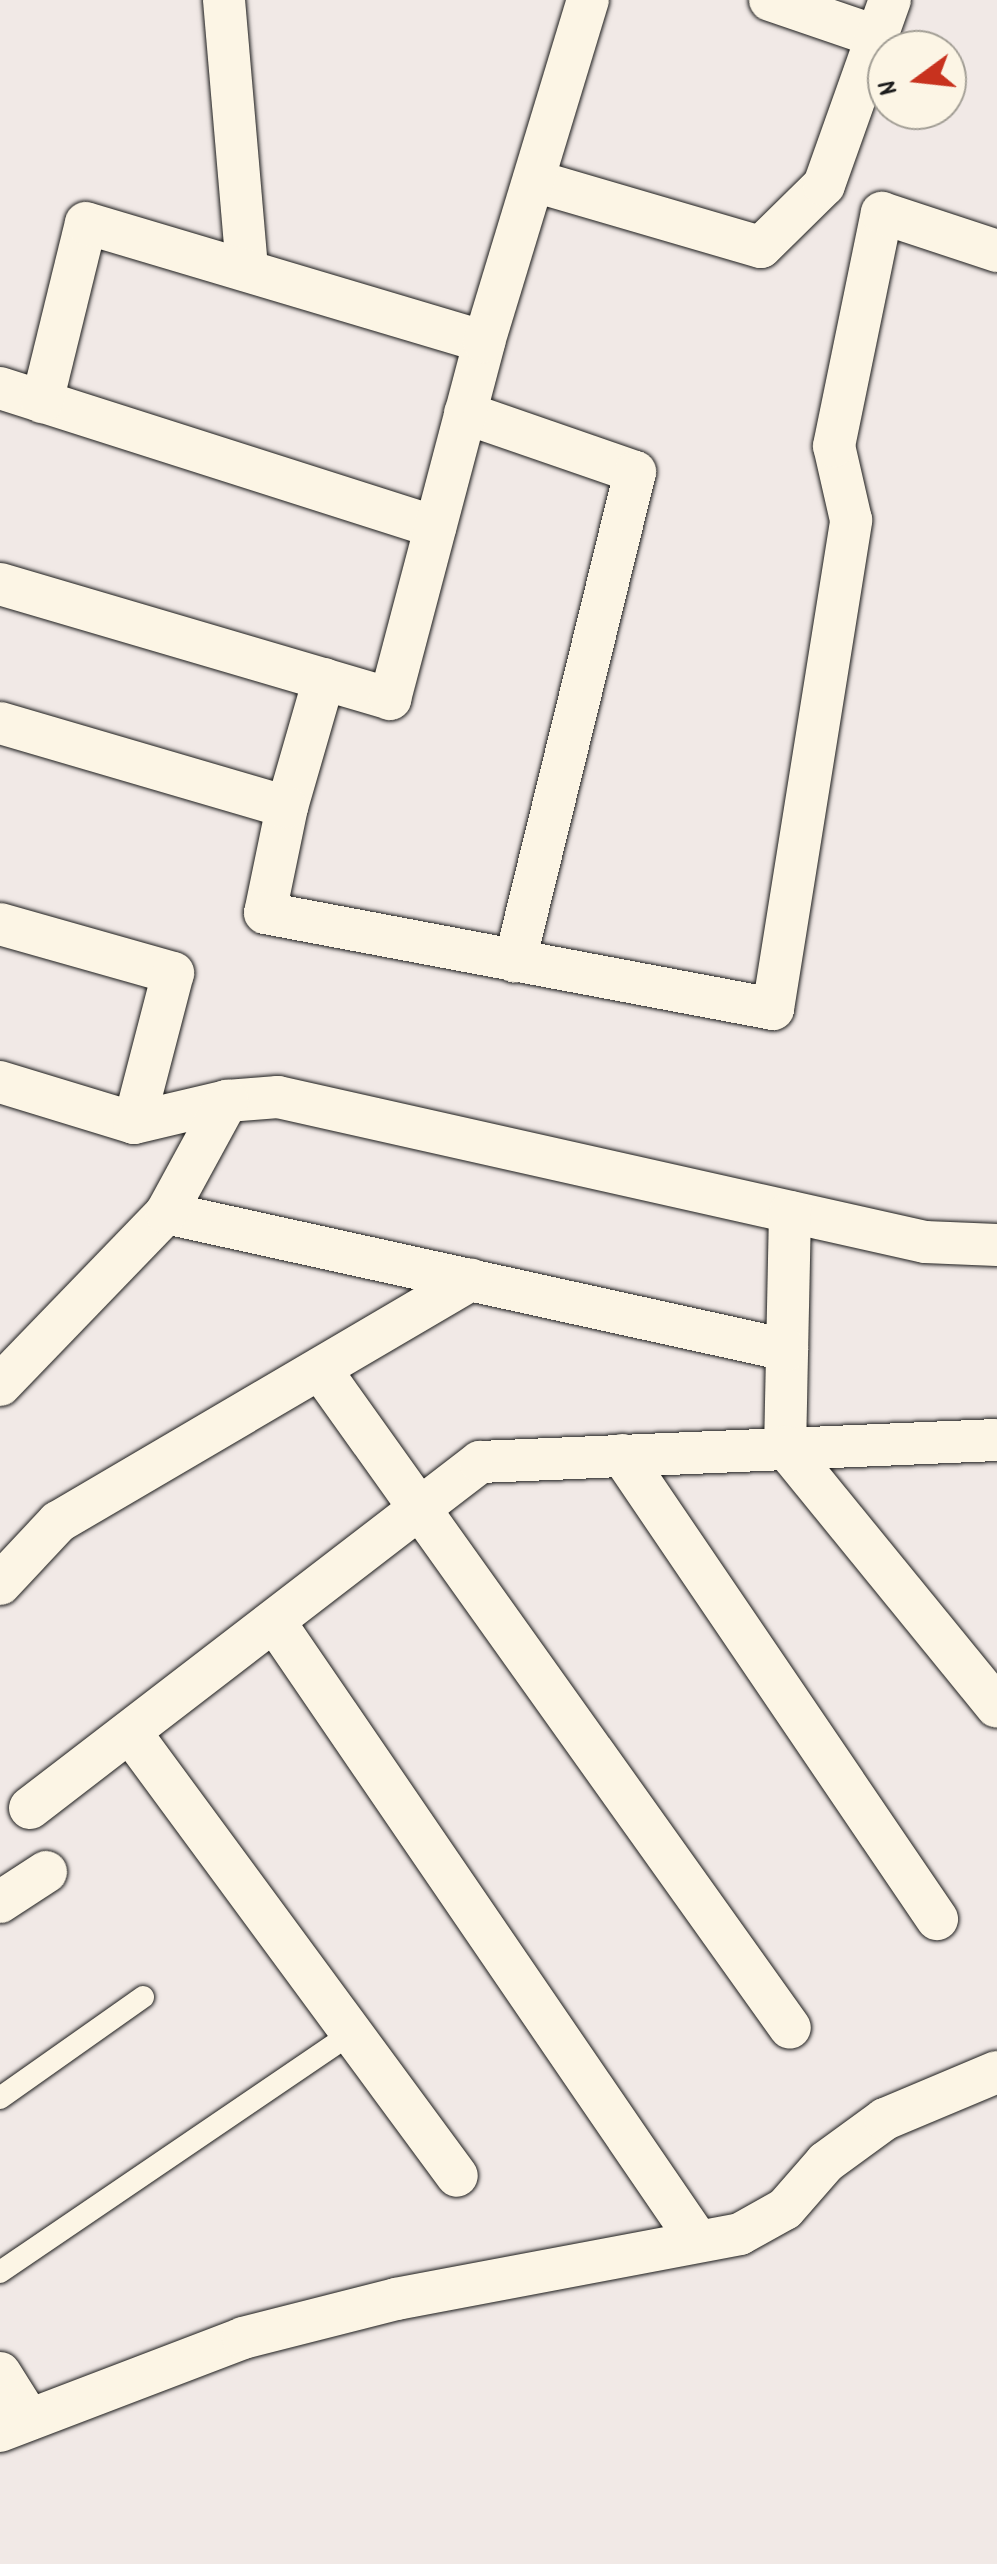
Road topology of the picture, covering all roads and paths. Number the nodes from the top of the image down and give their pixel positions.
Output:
1 (224, 0) edge
2 (588, 0) edge
3 (770, 0) edge
4 (884, 19) edge
5 (538, 182) junction
6 (997, 252) edge
7 (247, 266) junction
8 (484, 342) junction
9 (0, 388) edge
10 (42, 402) junction
11 (465, 413) junction
12 (435, 527) junction
13 (0, 584) edge
14 (324, 679) junction
15 (0, 723) edge
16 (286, 807) junction
17 (0, 924) edge
18 (515, 960) junction
19 (0, 1082) edge
20 (227, 1101) junction
21 (134, 1123) junction
22 (790, 1212) junction
23 (166, 1213) junction
24 (997, 1245) edge
25 (471, 1280) junction
26 (787, 1350) junction
27 (320, 1369) junction
28 (0, 1385) edge
29 (997, 1440) edge
30 (785, 1447) junction
31 (622, 1455) junction
32 (419, 1509) junction
33 (0, 1584) edge
34 (274, 1620) junction
35 (997, 1707) edge
36 (130, 1732) junction
37 (30, 1808) dead end
38 (46, 1872) dead end
39 (0, 1902) edge
40 (937, 1919) dead end
41 (144, 1997) dead end
42 (790, 2028) dead end
43 (352, 2033) junction
44 (997, 2072) edge
45 (0, 2098) edge
46 (457, 2176) dead end
47 (697, 2240) junction
48 (0, 2272) edge
49 (0, 2373) edge
50 (14, 2425) edge

1 - 7 street
2 - 5 street
3 - 4 street
4 - 5 street
5 - 8 street
6 - 18 street
7 - 8 street
7 - 10 street
8 - 11 street
9 - 10 street
10 - 12 street
11 - 12 street
11 - 18 street
12 - 14 street
13 - 14 street
14 - 16 street
15 - 16 street
16 - 18 street
17 - 21 street
19 - 21 street
20 - 21 street
20 - 22 street
20 - 23 street
22 - 24 street
22 - 26 street
23 - 25 street
23 - 28 street
25 - 26 street
25 - 27 street
26 - 30 street
27 - 32 street
27 - 33 street
29 - 30 street
30 - 31 street
30 - 35 street
31 - 32 street
31 - 40 street
32 - 34 street
32 - 42 street
34 - 36 street
34 - 47 street
36 - 37 street
36 - 43 street
38 - 39 street
41 - 45 lane
43 - 46 street
43 - 48 lane
44 - 47 street
47 - 50 street
49 - 50 street

